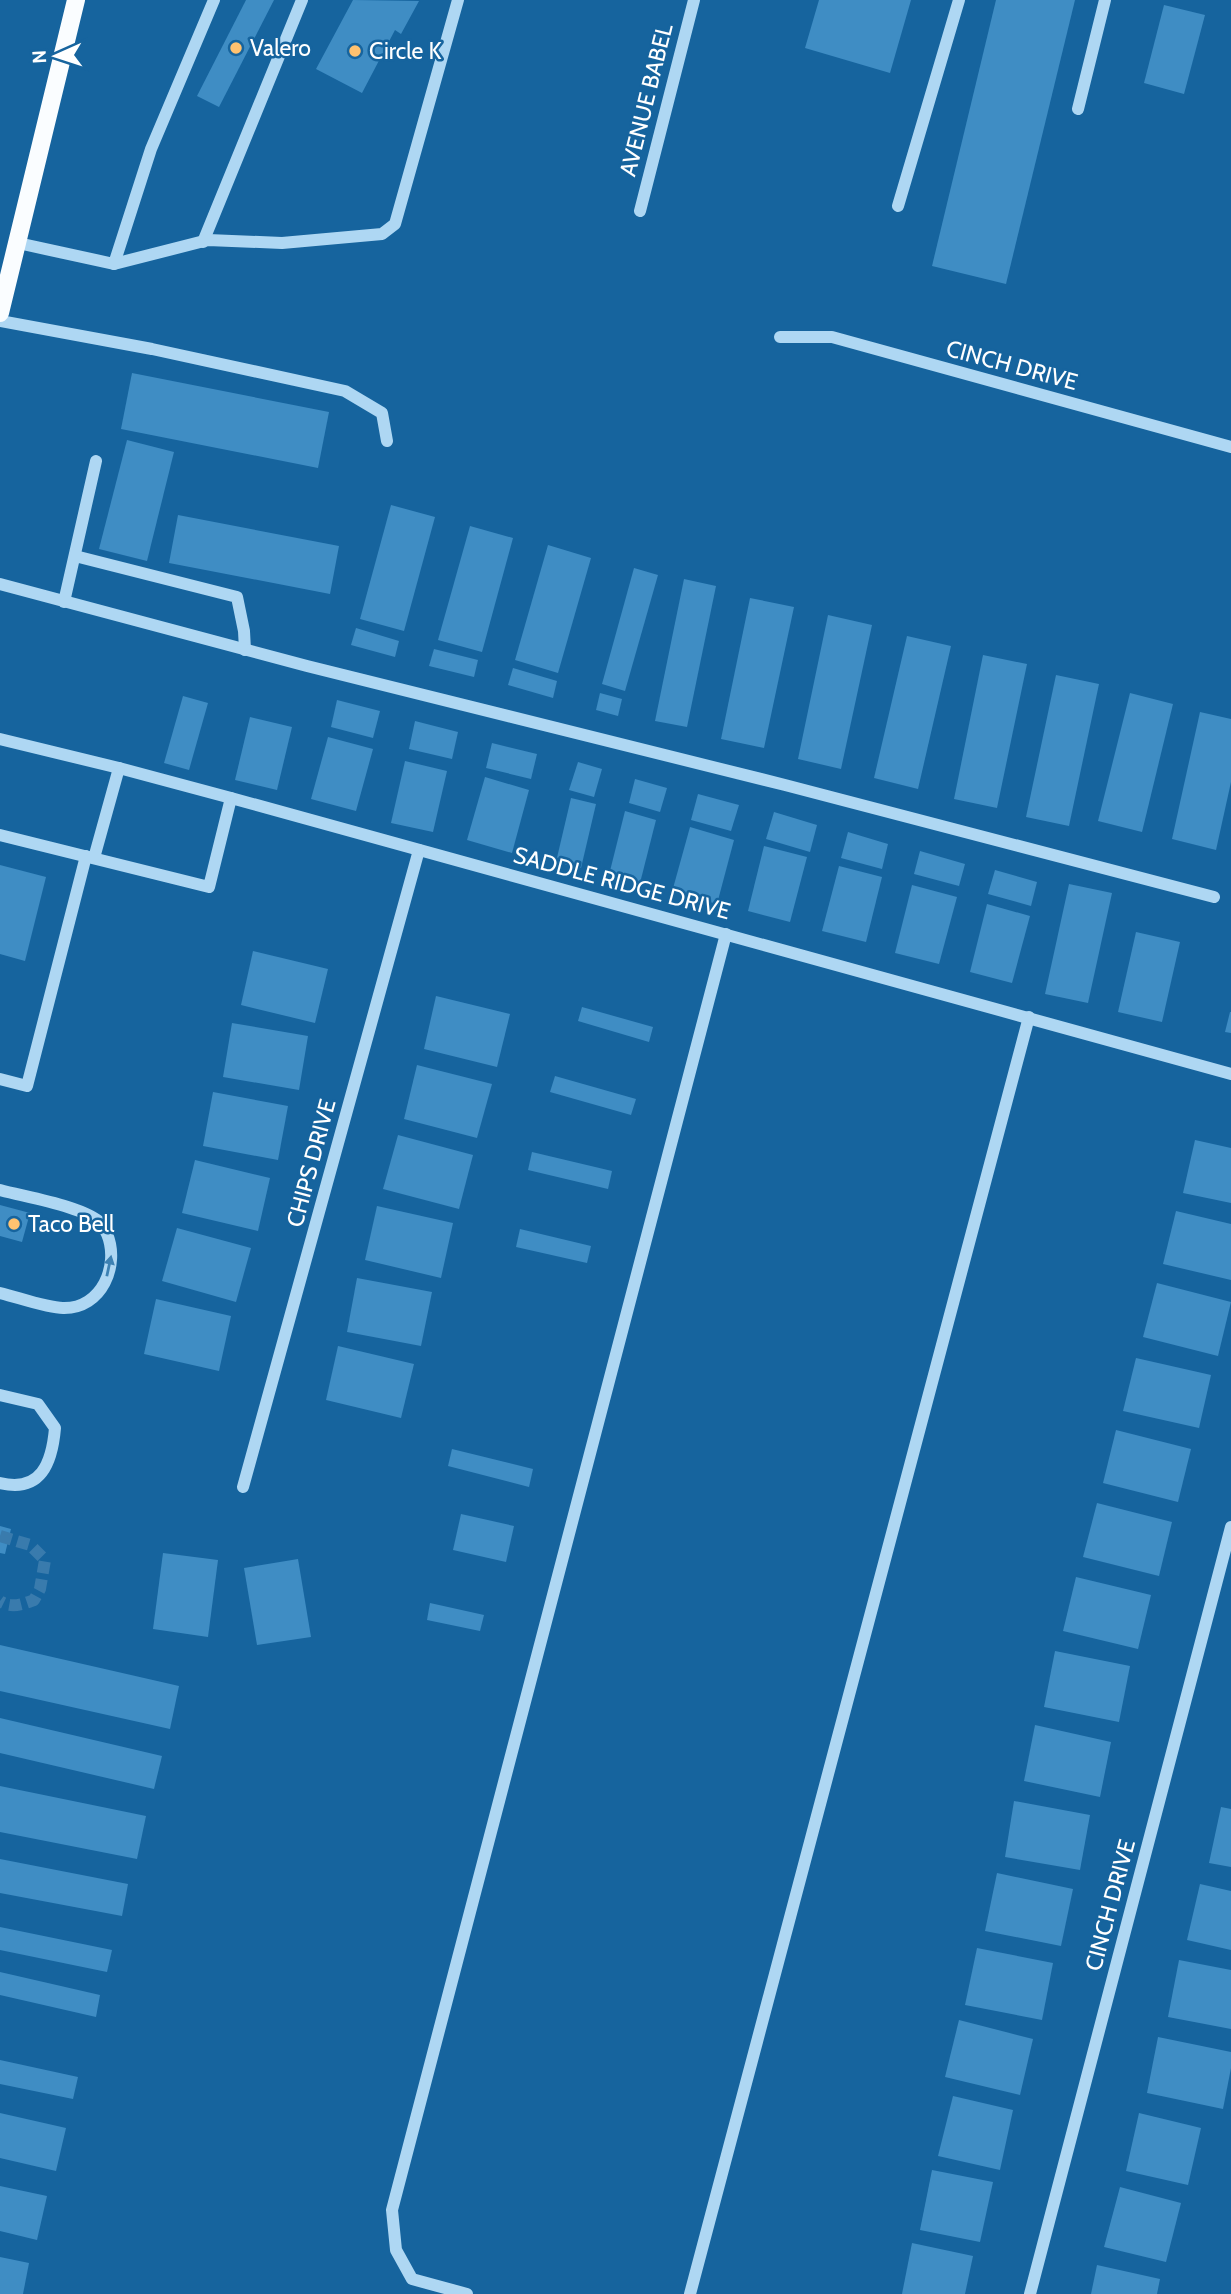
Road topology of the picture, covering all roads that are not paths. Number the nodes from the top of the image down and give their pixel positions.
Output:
1 (76, 0) edge
2 (214, 0) edge
3 (302, 0) edge
4 (458, 0) edge
5 (694, 0) edge
6 (960, 0) edge
7 (1105, 0) edge
8 (1078, 109) dead end
9 (898, 206) dead end
10 (640, 211) dead end
11 (202, 242) junction
12 (18, 243) junction
13 (114, 264) junction
14 (5, 277) edge
15 (0, 313) edge
16 (0, 321) edge
17 (780, 337) dead end
18 (387, 441) dead end
19 (1231, 447) edge
20 (96, 461) dead end
21 (75, 556) junction
22 (0, 584) edge
23 (64, 602) junction
24 (245, 650) junction
25 (0, 739) edge
26 (119, 768) junction
27 (231, 798) junction
28 (0, 835) edge
29 (419, 850) junction
30 (90, 857) junction
31 (1214, 897) dead end
32 (726, 934) junction
33 (1029, 1017) junction
34 (1231, 1074) edge
35 (0, 1079) edge
36 (0, 1190) edge
37 (0, 1293) edge
38 (0, 1395) edge
39 (0, 1483) edge
40 (243, 1487) dead end
41 (1231, 1527) edge
42 (467, 2294) edge
43 (690, 2294) edge
44 (1030, 2294) edge

1 - 12 main road
2 - 13 street
3 - 11 street
4 - 11 street
5 - 10 street, AVENUE BABEL
6 - 9 street
7 - 8 street
11 - 13 street
12 - 13 street
12 - 14 main road
14 - 15 main road
16 - 18 street
17 - 19 street, CINCH DRIVE
20 - 21 street
21 - 23 street
21 - 24 street
22 - 23 street
23 - 24 street
24 - 31 street
25 - 26 street, SADDLE RIDGE DRIVE
26 - 27 street, SADDLE RIDGE DRIVE
26 - 30 street
27 - 29 street, SADDLE RIDGE DRIVE
27 - 30 street
28 - 30 street
29 - 32 street, SADDLE RIDGE DRIVE
29 - 40 street, CHIPS DRIVE
30 - 35 street
32 - 33 street, SADDLE RIDGE DRIVE
32 - 42 street
33 - 34 street, SADDLE RIDGE DRIVE
33 - 43 street
37 -> 36 street
38 - 39 street
41 - 44 street, CINCH DRIVE

